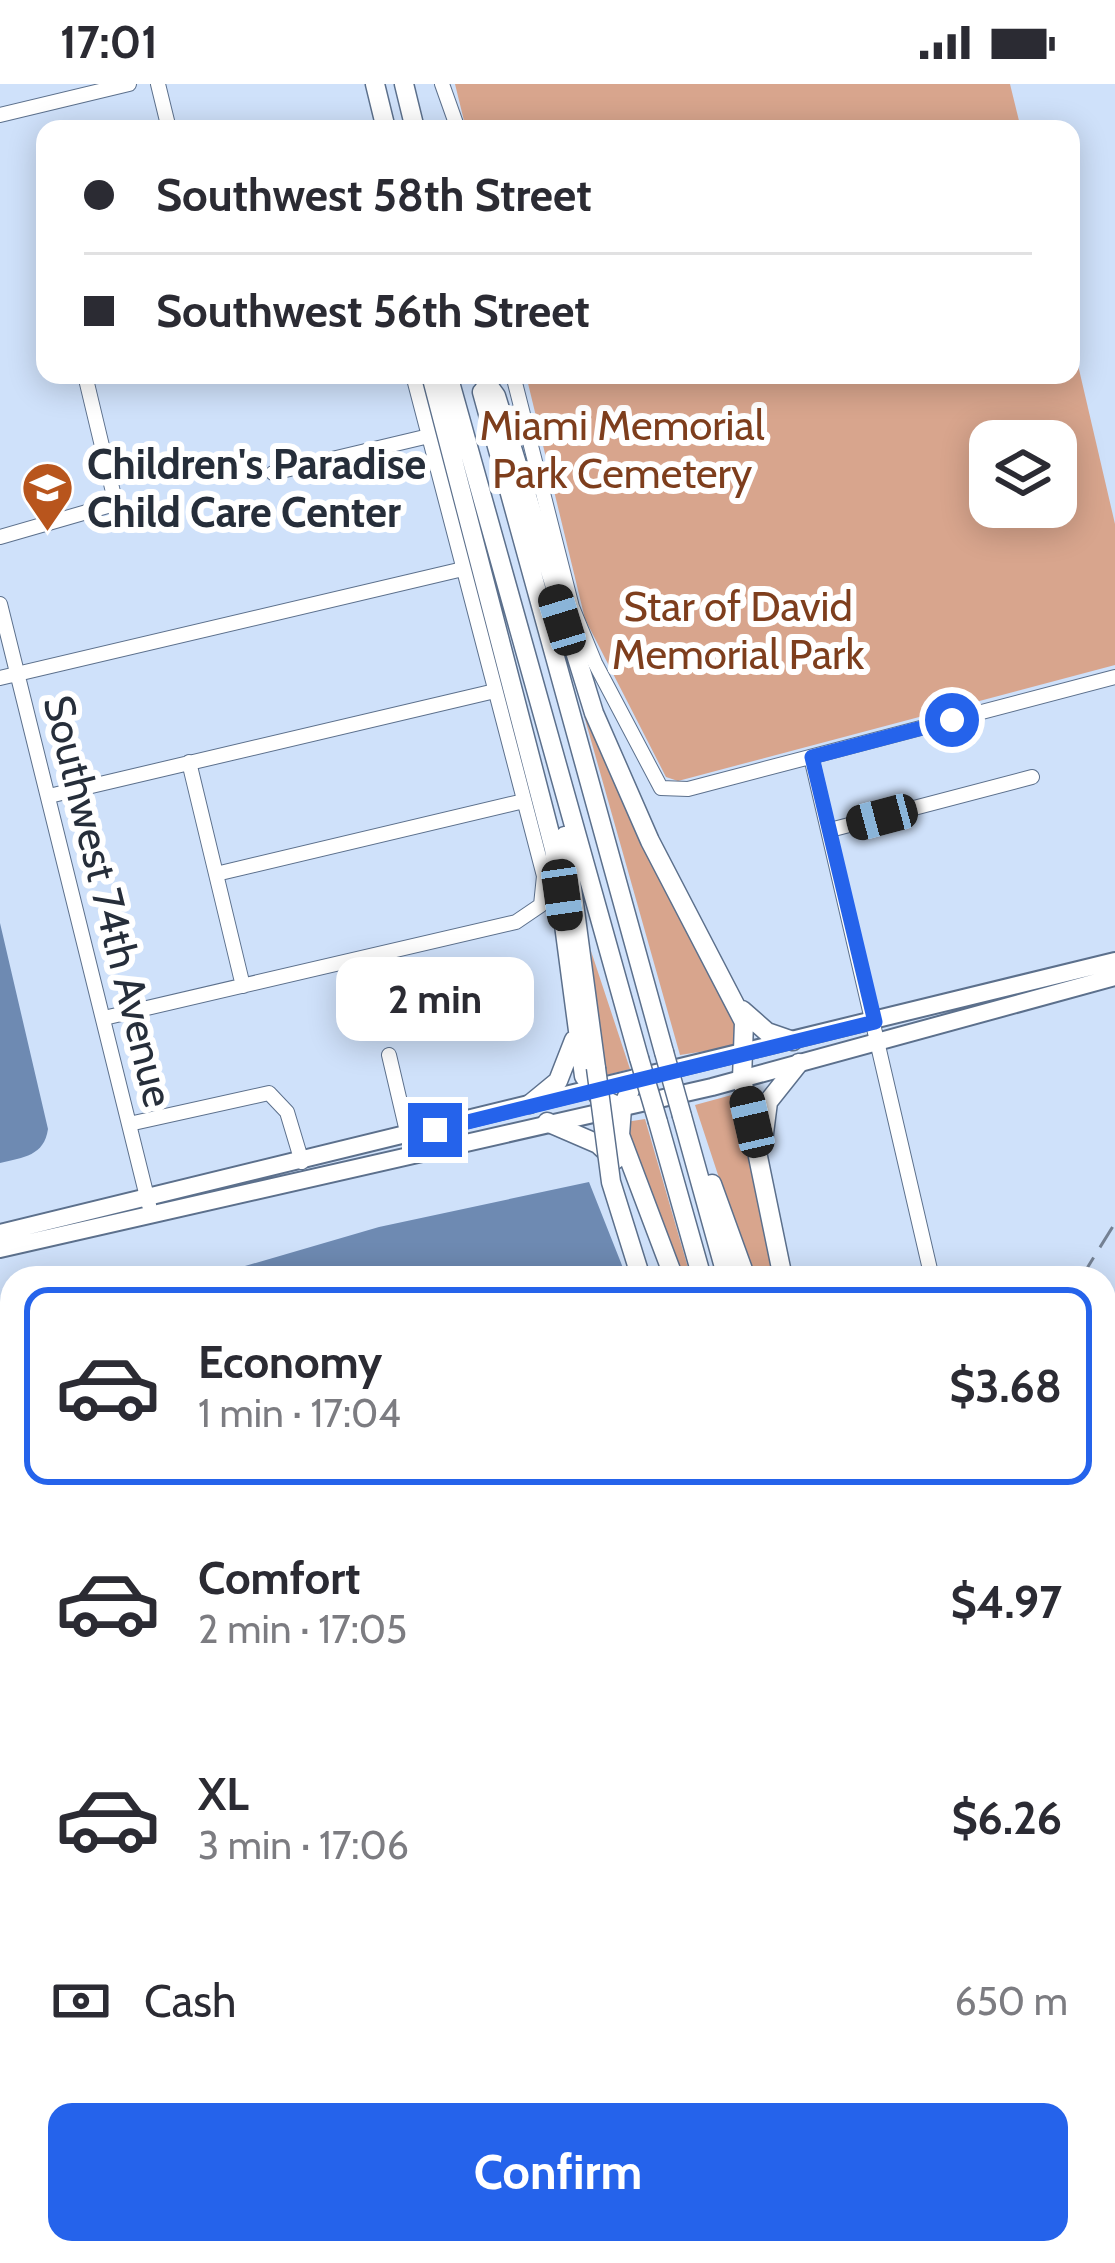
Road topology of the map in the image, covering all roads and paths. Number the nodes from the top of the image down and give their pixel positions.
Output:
1 (129, 84) edge
2 (158, 84) edge
3 (375, 84) edge
4 (404, 84) edge
5 (442, 84) edge
6 (0, 115) edge
7 (167, 120) edge
8 (384, 120) edge
9 (413, 120) edge
10 (451, 120) edge
11 (89, 384) edge
12 (415, 384) edge
13 (433, 384) edge
14 (450, 384) edge
15 (482, 384) edge
16 (487, 384) edge
17 (515, 384) edge
18 (429, 436) junction
19 (273, 472) dead end
20 (0, 537) edge
21 (463, 569) junction
22 (0, 604) edge
23 (19, 674) junction
24 (1115, 677) edge
25 (0, 678) edge
26 (495, 691) junction
27 (812, 757) junction
28 (189, 763) junction
29 (1032, 777) dead end
30 (564, 795) junction
31 (49, 796) junction
32 (524, 801) junction
33 (830, 830) junction
34 (216, 874) junction
35 (1115, 961) edge
36 (1115, 977) edge
37 (243, 986) junction
38 (738, 1007) junction
39 (104, 1018) junction
40 (579, 1030) junction
41 (876, 1031) junction
42 (793, 1041) junction
43 (743, 1053) junction
44 (389, 1055) dead end
45 (799, 1063) junction
46 (637, 1068) junction
47 (742, 1079) junction
48 (590, 1089) junction
49 (530, 1104) junction
50 (622, 1108) junction
51 (547, 1122) junction
52 (129, 1124) junction
53 (690, 1143) junction
54 (410, 1145) junction
55 (758, 1150) junction
56 (304, 1170) junction
57 (638, 1187) junction
58 (149, 1207) junction
59 (0, 1233) edge
60 (0, 1249) edge
61 (637, 1266) edge
62 (669, 1266) edge
63 (699, 1266) edge
64 (724, 1266) edge
65 (742, 1266) edge
66 (781, 1266) edge
67 (929, 1266) edge

1 - 6 street
2 - 7 street
3 - 8 highway
4 - 9 highway
5 - 10 street
11 - 20 street
12 - 18 street
13 - 40 highway
14 - 30 highway
15 - 53 highway, bridge
16 - 38 highway
17 - 27 street
18 - 19 street
18 - 21 street
21 - 23 street
21 - 26 street
22 - 23 street, Southwest 74th Avenue
23 - 25 street
23 - 31 street, Southwest 74th Avenue
24 - 27 street
26 - 28 street
26 - 32 street
27 - 33 street
28 - 31 street
28 - 34 street
29 - 33 street
30 - 46 highway
30 - 61 highway, bridge
31 - 39 street, Southwest 74th Avenue
32 - 34 street
32 - 37 street
33 - 41 street
34 - 37 street
35 - 41 main road
36 - 41 main road
37 - 39 street
38 - 42 highway
38 - 43 highway
39 - 52 street, Southwest 74th Avenue
40 - 48 highway
40 - 49 highway
41 - 42 main road
41 - 45 main road
41 - 67 street
42 - 43 main road
43 - 46 main road
43 - 47 highway
44 - 54 street
45 - 47 main road
45 - 55 highway
46 - 48 main road
46 - 50 highway
46 - 63 highway, bridge
47 - 50 main road
47 - 55 highway
48 - 49 main road
48 - 50 highway
49 - 54 main road
50 - 51 main road
50 - 57 highway
51 - 54 main road
51 - 57 highway
52 - 56 street
52 - 58 street, Southwest 74th Avenue
53 - 64 highway
53 - 65 highway
54 - 56 main road
55 - 66 highway
56 - 58 main road
57 - 62 highway
58 - 59 main road
58 - 60 main road

